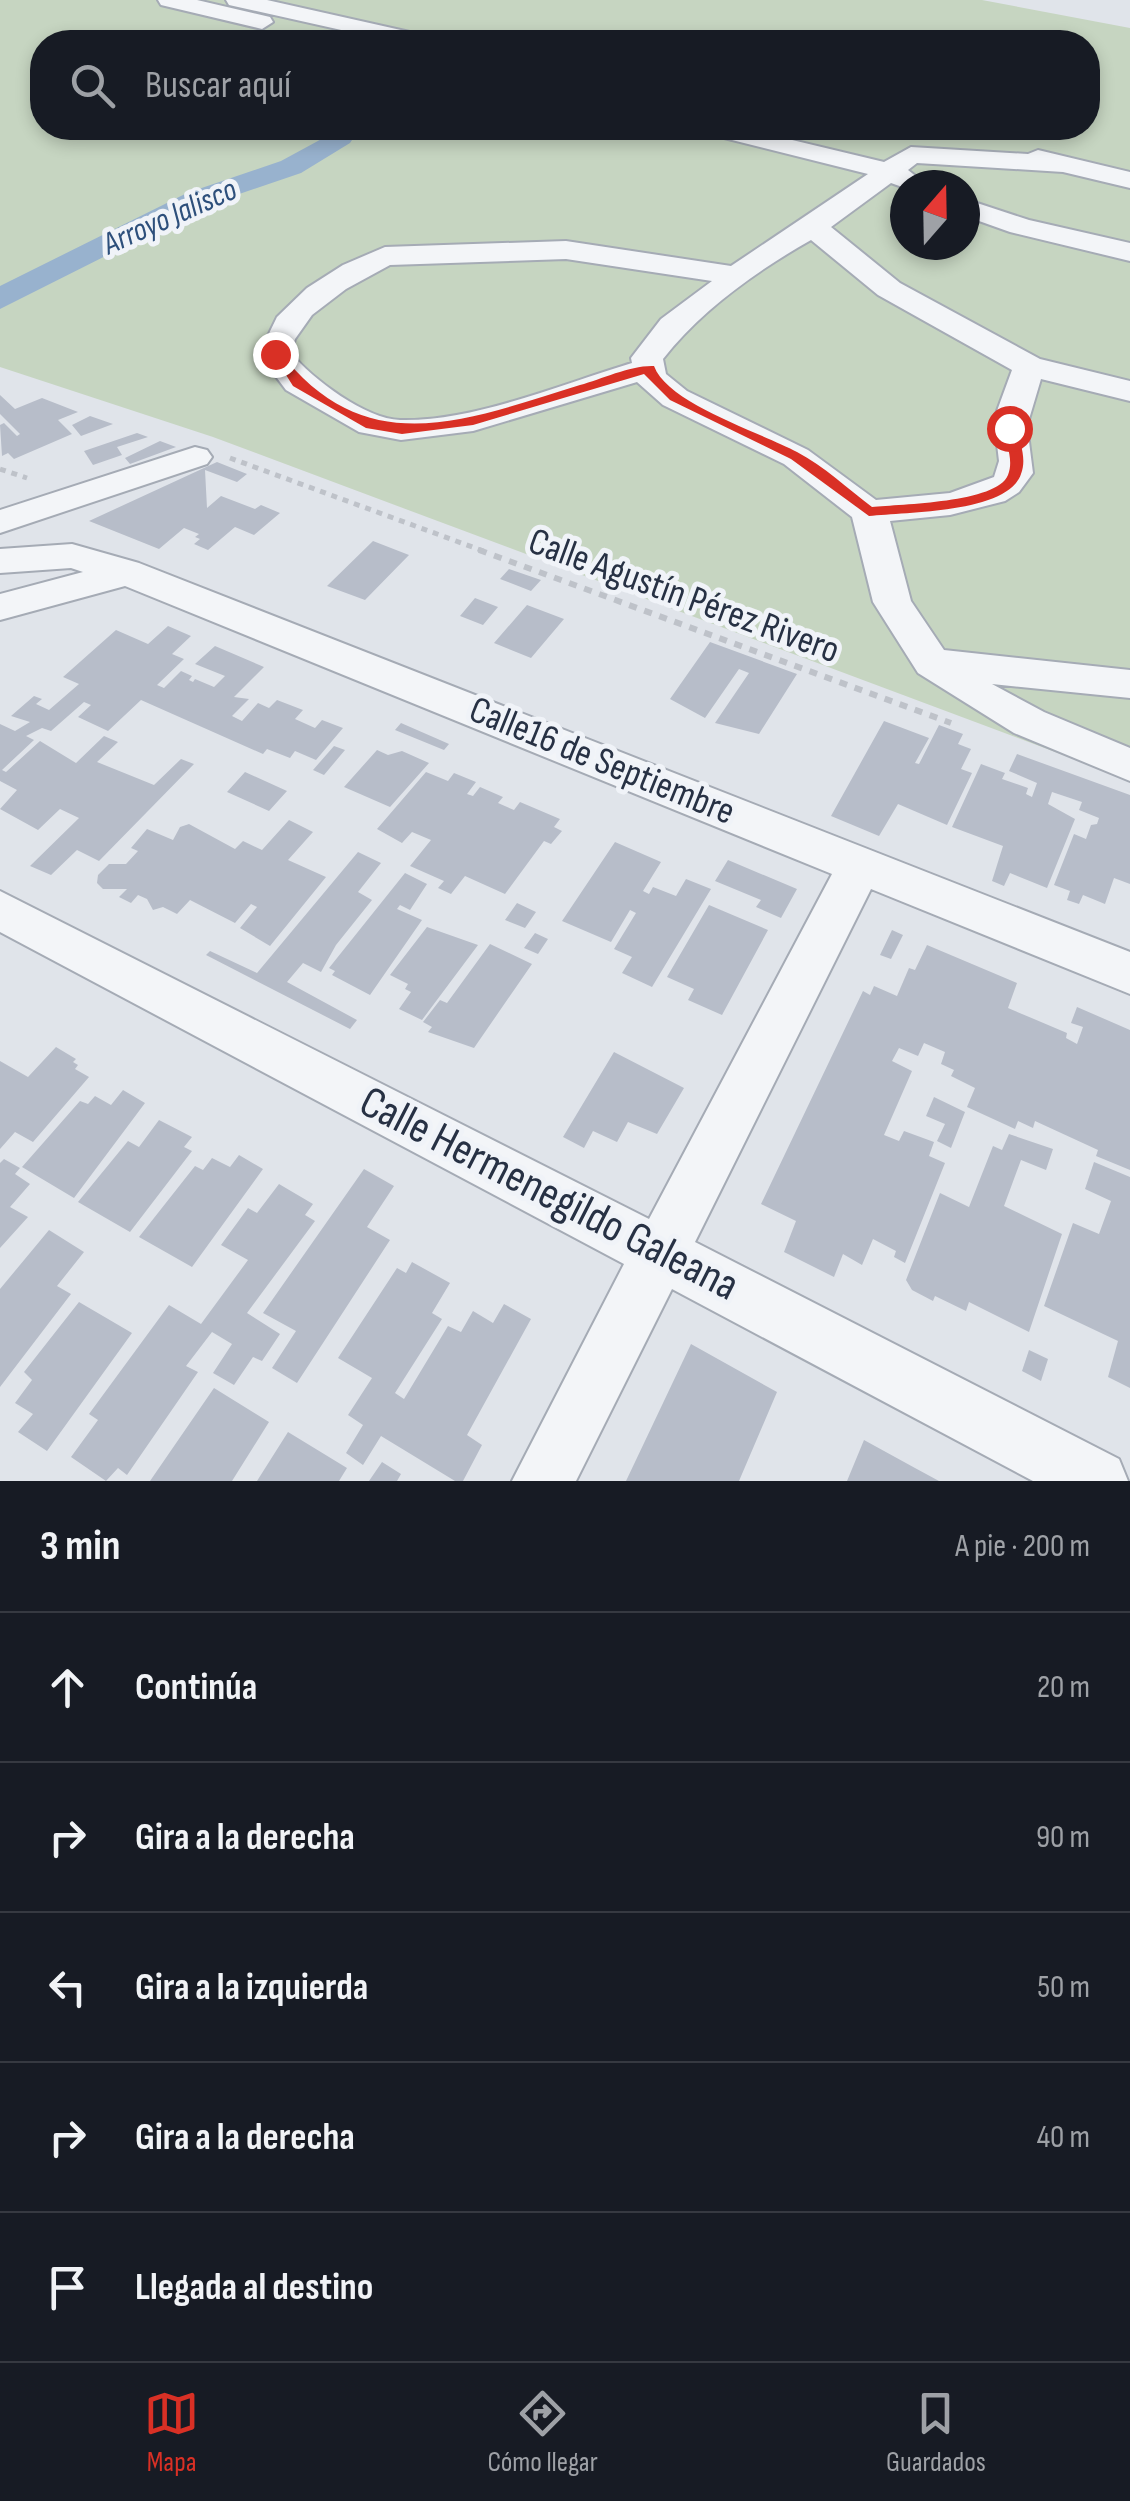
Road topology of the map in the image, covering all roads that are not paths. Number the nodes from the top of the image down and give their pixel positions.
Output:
1 (169, 0) edge
2 (236, 0) edge
3 (298, 30) edge
4 (370, 30) edge
5 (801, 140) edge
6 (805, 140) edge
7 (904, 160) edge
8 (1130, 180) edge
9 (844, 204) junction
10 (980, 212) edge
11 (813, 227) junction
12 (1130, 252) edge
13 (767, 253) junction
14 (860, 266) junction
15 (737, 276) junction
16 (1029, 366) junction
17 (649, 368) junction
18 (1130, 391) edge
19 (207, 456) road end
20 (113, 484) junction
21 (869, 512) junction
22 (0, 522) edge
23 (72, 556) junction
24 (0, 561) edge
25 (126, 572) junction
26 (0, 607) edge
27 (932, 663) junction
28 (1130, 684) edge
29 (1130, 765) edge
30 (862, 863) junction
31 (0, 910) edge
32 (1130, 973) edge
33 (661, 1252) junction
34 (543, 1481) edge
35 (1097, 1481) edge

1 - 3 street
2 - 4 street
5 - 9 street
6 - 7 street
7 - 8 street
7 - 9 street
9 - 11 street
10 - 12 street
11 - 13 street
11 - 14 street
13 - 14 street
13 - 15 street
14 - 16 street
15 - 17 street
15 - 17 street
16 - 18 street
16 - 21 street
17 - 21 street
19 - 20 street
20 - 22 street
20 - 23 street
21 - 27 street
23 - 24 street
23 - 25 street, Calle16 de Septiembre
25 - 26 street
25 - 30 street, Calle16 de Septiembre
27 - 28 street
27 - 29 street
30 - 32 street, Calle16 de Septiembre
30 - 33 street
31 - 33 street, Calle Hermenegildo Galeana
33 - 34 street
33 - 35 street, Calle Hermenegildo Galeana

